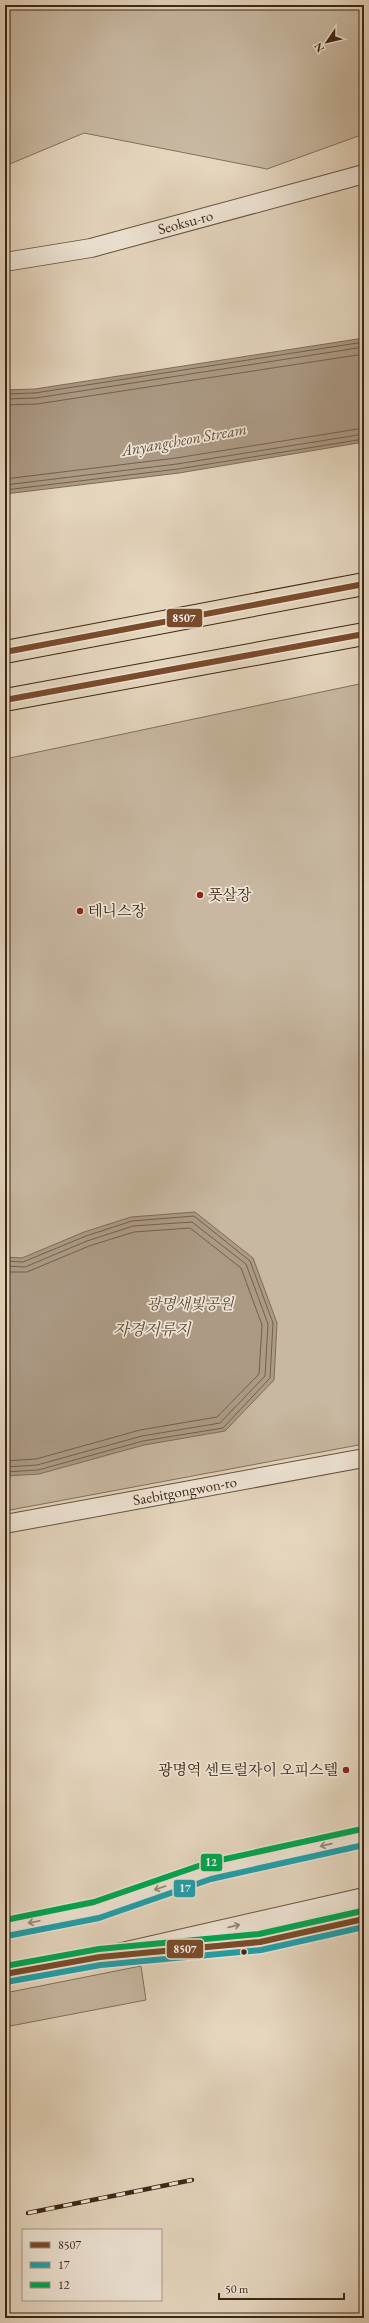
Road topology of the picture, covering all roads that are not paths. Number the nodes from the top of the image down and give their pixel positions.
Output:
1 (364, 174) edge
2 (5, 262) edge
3 (364, 584) edge
4 (364, 634) edge
5 (5, 652) edge
6 (5, 700) edge
7 (364, 1458) edge
8 (5, 1524) edge
9 (364, 1837) edge
10 (364, 1897) edge
11 (5, 1928) edge
12 (5, 1974) edge

1 - 2 street, Seoksu-ro
3 - 5 highway
4 - 6 highway
7 - 8 street, Saebitgongwon-ro
9 -> 11 street
12 -> 10 street

